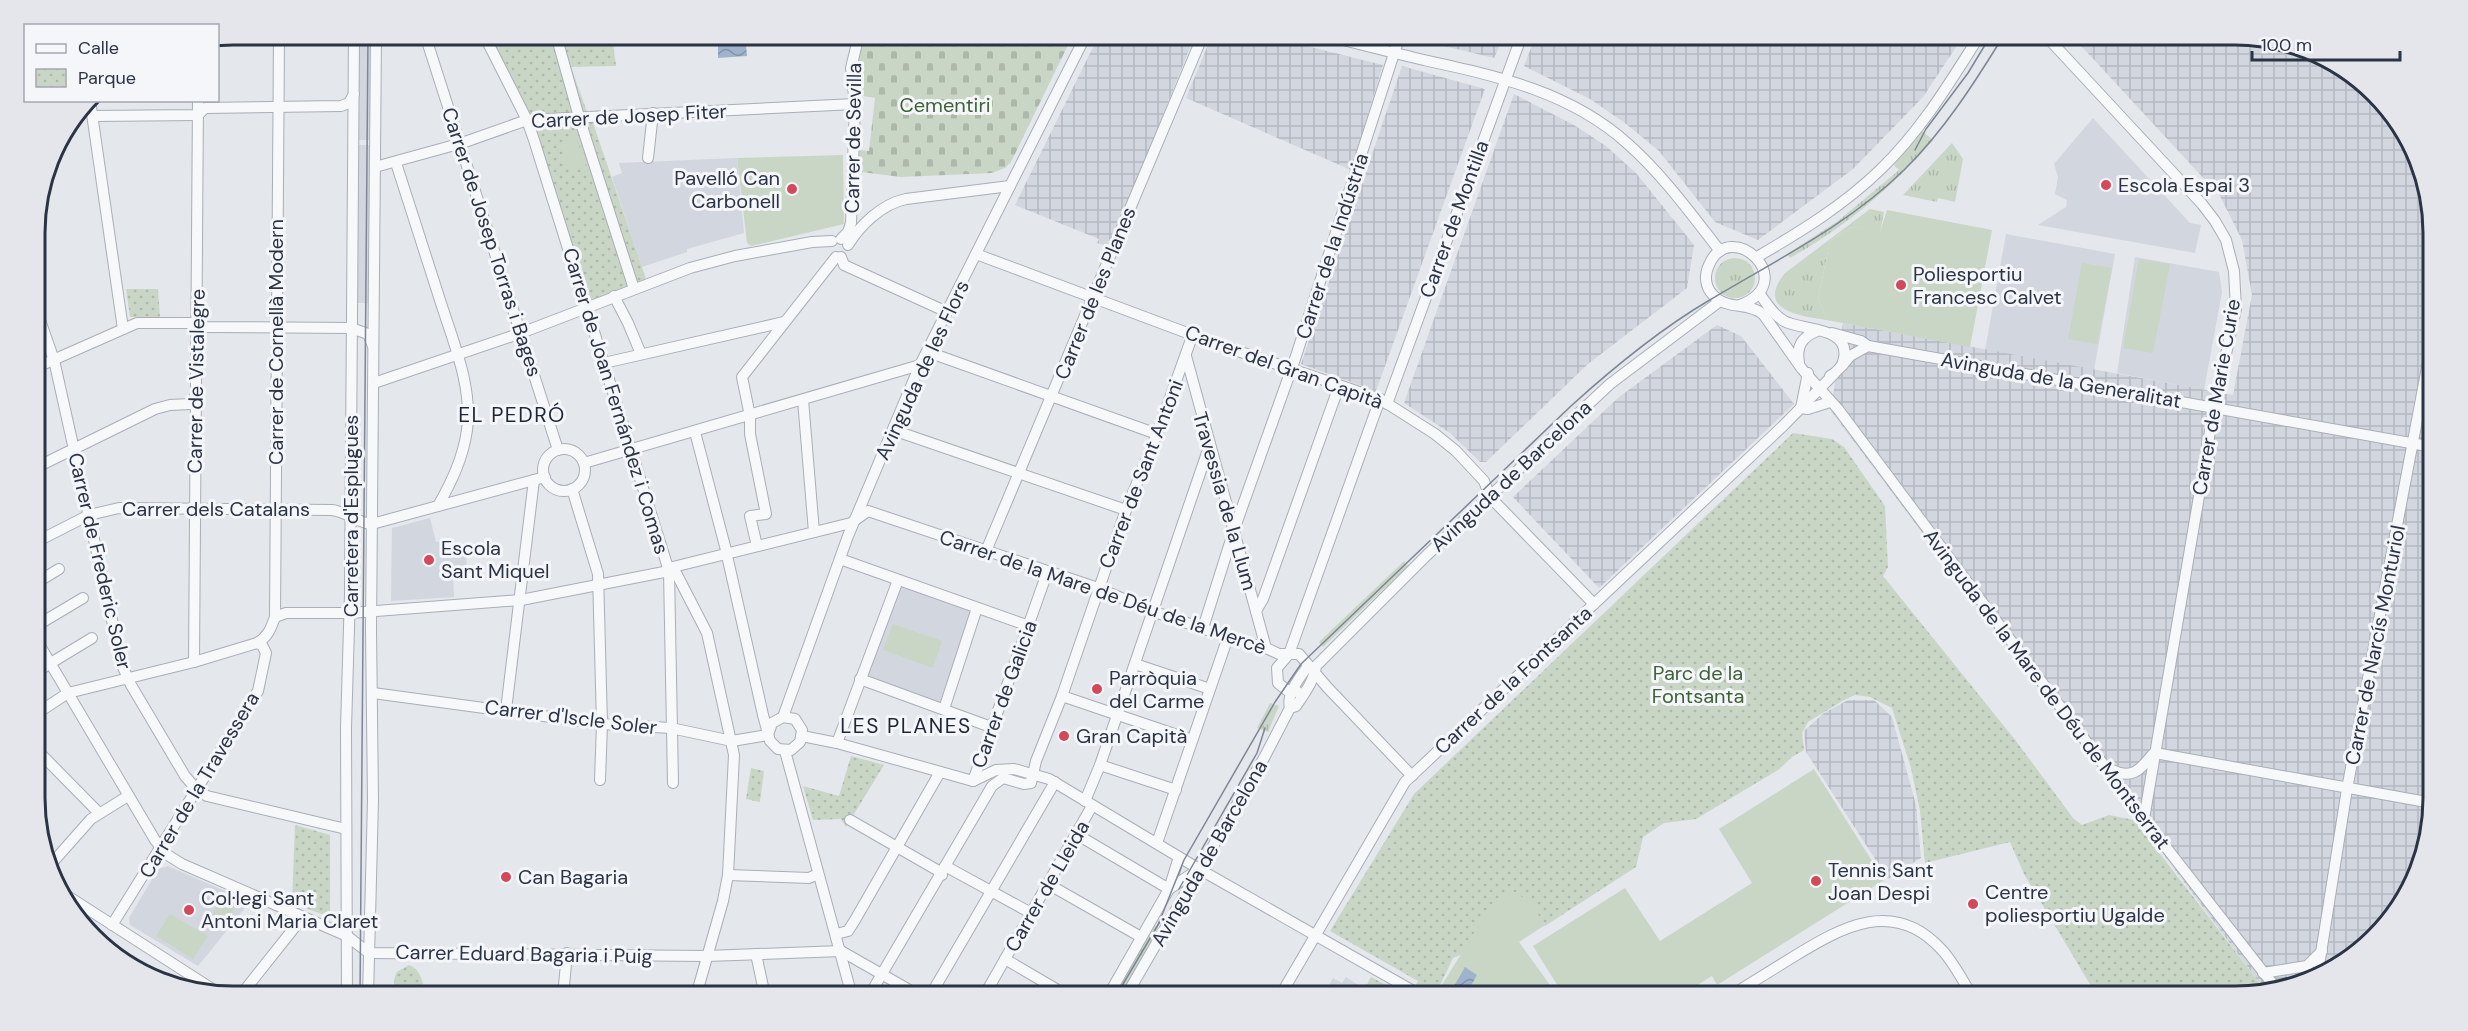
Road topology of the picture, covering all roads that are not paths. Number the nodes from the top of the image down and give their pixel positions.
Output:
1 (279, 45) edge
2 (354, 45) edge
3 (376, 45) edge
4 (430, 45) edge
5 (490, 45) edge
6 (558, 45) edge
7 (857, 45) edge
8 (1080, 45) edge
9 (1198, 45) edge
10 (1364, 45) edge
11 (1397, 45) edge
12 (1518, 45) edge
13 (1973, 45) edge
14 (2055, 45) edge
15 (1394, 53) junction
16 (1505, 78) junction
17 (354, 94) junction
18 (198, 102) edge
19 (855, 104) junction
20 (93, 108) edge
21 (278, 108) junction
22 (91, 110) edge
23 (653, 113) junction
24 (198, 115) junction
25 (579, 117) junction
26 (527, 120) junction
27 (462, 144) junction
28 (648, 158) dead end
29 (396, 163) junction
30 (375, 167) junction
31 (1010, 186) junction
32 (840, 241) junction
33 (1720, 251) junction
34 (976, 254) junction
35 (838, 257) junction
36 (1757, 257) junction
37 (634, 289) junction
38 (1759, 293) junction
39 (614, 296) junction
40 (1094, 296) junction
41 (1720, 301) junction
42 (1740, 305) junction
43 (587, 307) junction
44 (947, 312) junction
45 (784, 322) junction
46 (198, 325) junction
47 (276, 327) junction
48 (351, 328) junction
49 (123, 329) junction
50 (1817, 331) junction
51 (521, 333) junction
52 (1832, 333) junction
53 (45, 334) edge
54 (1193, 334) junction
55 (1868, 346) junction
56 (374, 347) junction
57 (928, 352) junction
58 (641, 354) junction
59 (458, 355) junction
60 (1186, 355) junction
61 (54, 360) junction
62 (604, 363) junction
63 (1799, 363) junction
64 (45, 364) edge
65 (920, 365) junction
66 (1292, 368) junction
67 (1838, 370) junction
68 (1809, 375) junction
69 (374, 383) junction
70 (1339, 386) junction
71 (1821, 389) junction
72 (2423, 389) edge
73 (195, 397) junction
74 (1053, 397) junction
75 (803, 400) junction
76 (1384, 402) junction
77 (1830, 402) junction
78 (1801, 408) junction
79 (2214, 408) junction
80 (750, 416) junction
81 (893, 430) junction
82 (694, 432) junction
83 (1157, 434) junction
84 (2413, 444) junction
85 (2423, 446) edge
86 (1209, 447) junction
87 (74, 449) junction
88 (558, 450) junction
89 (630, 450) junction
90 (584, 462) junction
91 (45, 464) edge
92 (1018, 474) junction
93 (539, 478) junction
94 (572, 489) junction
95 (1490, 497) junction
96 (438, 506) junction
97 (195, 508) junction
98 (275, 509) junction
99 (1126, 510) junction
100 (89, 515) junction
101 (351, 515) junction
102 (856, 518) junction
103 (372, 524) junction
104 (1234, 530) junction
105 (814, 532) junction
106 (45, 537) edge
107 (757, 546) junction
108 (986, 551) junction
109 (840, 559) junction
110 (59, 569) dead end
111 (671, 569) junction
112 (1047, 573) junction
113 (45, 578) edge
114 (898, 580) junction
115 (599, 585) junction
116 (1098, 588) junction
117 (83, 598) dead end
118 (520, 600) junction
119 (1594, 604) junction
120 (977, 608) junction
121 (372, 610) junction
122 (1152, 610) junction
123 (1256, 611) junction
124 (350, 613) junction
125 (275, 617) junction
126 (45, 621) edge
127 (1029, 626) junction
128 (1203, 628) junction
129 (1228, 637) junction
130 (92, 638) dead end
131 (257, 643) junction
132 (1266, 648) junction
133 (45, 654) edge
134 (1289, 654) junction
135 (194, 662) junction
136 (50, 663) junction
137 (1135, 664) junction
138 (45, 666) edge
139 (1313, 668) junction
140 (127, 679) junction
141 (860, 679) junction
142 (1210, 689) junction
143 (1306, 690) junction
144 (1292, 692) junction
145 (68, 693) junction
146 (373, 693) junction
147 (1062, 696) junction
148 (45, 708) edge
149 (1290, 708) junction
150 (944, 709) junction
151 (506, 710) junction
152 (1117, 714) junction
153 (783, 717) junction
154 (602, 724) junction
155 (991, 727) junction
156 (671, 728) junction
157 (768, 735) junction
158 (802, 736) junction
159 (1192, 740) junction
160 (732, 741) junction
161 (837, 743) junction
162 (785, 750) junction
163 (2155, 753) junction
164 (45, 758) edge
165 (1100, 765) junction
166 (2107, 768) junction
167 (940, 772) junction
168 (1412, 776) junction
169 (1032, 779) junction
170 (600, 780) dead end
171 (973, 781) junction
172 (1054, 782) junction
173 (673, 783) dead end
174 (2347, 789) junction
175 (197, 790) junction
176 (1176, 790) junction
177 (128, 796) junction
178 (2423, 802) edge
179 (1089, 803) junction
180 (99, 813) junction
181 (2144, 819) junction
182 (850, 820) dead end
183 (346, 829) junction
184 (1076, 834) junction
185 (1157, 843) junction
186 (897, 847) junction
187 (161, 849) junction
188 (1179, 857) junction
189 (55, 859) edge
190 (1199, 869) junction
191 (943, 870) junction
192 (818, 874) junction
193 (728, 875) junction
194 (1048, 884) junction
195 (1169, 889) junction
196 (991, 891) junction
197 (80, 906) edge
198 (1031, 913) junction
199 (302, 918) junction
200 (112, 926) junction
201 (837, 934) junction
202 (1315, 935) junction
203 (347, 936) junction
204 (1141, 937) junction
205 (841, 951) junction
206 (2322, 951) junction
207 (369, 953) junction
208 (567, 953) junction
209 (756, 954) junction
210 (707, 956) junction
211 (1005, 959) junction
212 (2319, 966) edge
213 (2263, 973) junction
214 (882, 974) junction
215 (2271, 982) edge
216 (203, 983) edge
217 (248, 986) edge
218 (347, 986) edge
219 (368, 986) edge
220 (564, 986) edge
221 (699, 986) edge
222 (763, 986) edge
223 (850, 986) edge
224 (875, 986) edge
225 (903, 986) edge
226 (936, 986) edge
227 (989, 986) edge
228 (1051, 986) edge
229 (1114, 986) edge
230 (1132, 986) edge
231 (1286, 986) edge
232 (1404, 986) edge
233 (1754, 986) edge
234 (1966, 986) edge

1 - 21 street, Carrer de Cornellà Modern
2 - 17 street, Carretera d'Esplugues
3 - 30 street, Carretera d'Esplugues
4 - 27 street, Carrer de Josep Torras i Bages
5 - 26 street, Carrer de Joan Fernández i Comas
6 - 25 street
7 - 19 street, Carrer de Sevilla
8 - 31 street, Avinguda de les Flors
9 - 40 street, Carrer de les Planes
10 - 15 street
11 - 15 street, Carrer de la Indústria
12 - 16 street, Carrer de Montilla
13 - 36 street
14 - 79 street, Carrer de Marie Curie
15 - 16 street
15 - 66 street, Carrer de la Indústria
16 - 33 street
16 - 76 street, Carrer de Montilla
17 - 21 street
17 - 48 street, Carretera d'Esplugues
18 - 24 street, Carrer de Vistalegre
19 - 23 street, Carrer de Josep Fiter
19 - 32 street, Carrer de Sevilla
20 - 24 street
21 - 24 street
21 - 47 street, Carrer de Cornellà Modern
22 - 49 street
23 - 25 street, Carrer de Josep Fiter
23 - 28 street
24 - 46 street, Carrer de Vistalegre
25 - 26 street, Carrer de Josep Fiter
25 - 37 street
26 - 27 street, Carrer de Josep Fiter
26 - 43 street, Carrer de Joan Fernández i Comas
27 - 29 street, Carrer de Josep Fiter
27 - 51 street, Carrer de Josep Torras i Bages
29 - 30 street, Carrer de Josep Fiter
29 - 59 street
30 - 56 street, Carretera d'Esplugues
31 - 32 street
31 - 34 street, Avinguda de les Flors
32 - 35 street
32 - 35 street
32 - 37 street
33 - 36 street
33 - 41 street
34 - 40 street, Carrer del Gran Capità
34 - 44 street, Avinguda de les Flors
35 - 44 street
35 - 45 street
36 - 38 street
37 - 39 street
38 - 42 street
38 - 50 street
39 - 43 street
39 - 58 street
40 - 54 street, Carrer del Gran Capità
40 - 74 street, Carrer de les Planes
41 - 42 street
41 - 95 street, Avinguda de Barcelona
42 - 63 street
43 - 51 street
43 - 62 street, Carrer de Joan Fernández i Comas
44 - 57 street, Avinguda de les Flors
45 - 58 street
45 - 80 street
46 - 47 street
46 - 49 street
46 - 73 street, Carrer de Vistalegre
47 - 48 street
47 - 98 street, Carrer de Cornellà Modern
48 - 56 street
48 - 101 street, Carretera d'Esplugues
49 - 61 street
50 - 52 street
50 - 63 street
51 - 59 street
51 - 88 street, Carrer de Josep Torras i Bages
52 - 55 street, Avinguda de la Generalitat
52 - 67 street
53 - 61 street, Carrer de Frederic Soler
54 - 60 street, Carrer de Sant Antoni
54 - 66 street, Carrer del Gran Capità
55 - 67 street
55 - 79 street, Avinguda de la Generalitat
56 - 69 street, Carretera d'Esplugues
57 - 65 street, Avinguda de les Flors
57 - 74 street
58 - 62 street
59 - 69 street
59 - 96 street
60 - 83 street, Carrer de Sant Antoni
60 - 86 street, Travessia de la Llum
61 - 64 street
61 - 87 street, Carrer de Frederic Soler
62 - 89 street, Carrer de Joan Fernández i Comas
63 - 68 street
65 - 75 street
65 - 81 street, Avinguda de les Flors
66 - 70 street, Carrer del Gran Capità
66 - 104 street, Carrer de la Indústria
67 - 68 street
67 - 71 street, Carrer de la Fontsanta
68 - 71 street
68 - 78 street
69 - 103 street, Carretera d'Esplugues
70 - 76 street, Carrer del Gran Capità
70 - 123 street
71 - 77 street, Avinguda de la Mare de Déu de Montserrat
71 - 78 street, Carrer de la Fontsanta
72 - 84 street, Carrer de Narcís Monturiol
73 - 87 street
73 - 97 street, Carrer de Vistalegre
74 - 83 street
74 - 92 street, Carrer de les Planes
75 - 80 street
75 - 105 street
76 - 95 street, Carrer del Gran Capità
76 - 134 street, Carrer de Montilla
77 - 78 street
77 - 166 street, Avinguda de la Mare de Déu de Montserrat
78 - 119 street, Carrer de la Fontsanta
79 - 84 street, Avinguda de la Generalitat
79 - 163 street, Carrer de Marie Curie
80 - 82 street
80 - 107 street
81 - 92 street
81 - 102 street, Avinguda de les Flors
82 - 89 street
82 - 157 street
83 - 99 street, Carrer de Sant Antoni
84 - 85 street, Avinguda de la Generalitat
84 - 174 street, Carrer de Narcís Monturiol
86 - 104 street, Travessia de la Llum
86 - 122 street, Carrer de Lleida
87 - 91 street
87 - 100 street, Carrer de Frederic Soler
88 - 90 street
88 - 93 street
89 - 90 street
89 - 111 street, Carrer de Joan Fernández i Comas
90 - 94 street
92 - 99 street
92 - 108 street, Carrer de les Planes
93 - 94 street
93 - 96 street
93 - 118 street
94 - 115 street
95 - 119 street, Carrer del Gran Capità
95 - 139 street, Avinguda de Barcelona
96 - 103 street
97 - 98 street, Carrer dels Catalans
97 - 100 street, Carrer dels Catalans
97 - 135 street, Carrer de Vistalegre
98 - 101 street, Carrer dels Catalans
98 - 125 street, Carrer de Cornellà Modern
99 - 116 street, Carrer de Sant Antoni
100 - 106 street, Carrer dels Catalans
100 - 140 street, Carrer de Frederic Soler
101 - 103 street, Carrer dels Catalans
101 - 124 street, Carretera d'Esplugues
102 - 105 street, Carrer de la Mare de Déu de la Mercè
102 - 108 street, Carrer de la Mare de Déu de la Mercè
102 - 109 street, Avinguda de les Flors
103 - 121 street, Carretera d'Esplugues
104 - 123 street, Travessia de la Llum
104 - 128 street, Carrer de la Indústria
105 - 107 street, Carrer de la Mare de Déu de la Mercè
107 - 111 street, Carrer de la Mare de Déu de la Mercè
108 - 112 street, Carrer de la Mare de Déu de la Mercè
109 - 114 street
109 - 153 street, Avinguda de les Flors
110 - 113 street
111 - 115 street, Carrer de la Mare de Déu de la Mercè
111 - 156 street, Carrer de Joan Fernández i Comas
111 - 160 street
112 - 116 street, Carrer de la Mare de Déu de la Mercè
112 - 127 street, Carrer de Galicia
114 - 120 street
114 - 141 street
115 - 118 street, Carrer de la Mare de Déu de la Mercè
115 - 154 street
116 - 122 street, Carrer de la Mare de Déu de la Mercè
116 - 147 street, Carrer de Sant Antoni
117 - 126 street
118 - 121 street, Carrer de la Mare de Déu de la Mercè
118 - 151 street
119 - 168 street, Carrer de la Fontsanta
120 - 127 street
120 - 150 street
121 - 124 street, Carrer de la Mare de Déu de la Mercè
121 - 146 street, Carretera d'Esplugues
122 - 128 street, Carrer de la Mare de Déu de la Mercè
122 - 137 street, Carrer de Lleida
123 - 132 street, Travessia de la Llum
124 - 125 street, Carrer de la Mare de Déu de la Mercè
124 - 183 street, Carretera d'Esplugues
125 - 131 street
127 - 155 street, Carrer de Galicia
128 - 129 street, Carrer de la Mare de Déu de la Mercè
129 - 132 street, Carrer de la Mare de Déu de la Mercè
129 - 142 street
130 - 136 street
131 - 135 street
131 - 175 street, Carrer de la Travessera
132 - 134 street, Carrer de la Mare de Déu de la Mercè
133 - 136 street
134 - 139 street, Carrer de la Mare de Déu de la Mercè
134 - 144 street, Carrer de Montilla
135 - 140 street
136 - 138 street
136 - 145 street
137 - 142 street
137 - 152 street, Carrer de Lleida
139 - 143 street, Avinguda de Barcelona
139 - 144 street, Avinguda de Barcelona
139 - 168 street, Carrer de la Mare de Déu de la Mercè
140 - 145 street
140 - 175 street, Carrer de Frederic Soler
141 - 150 street
141 - 161 street
142 - 159 street
143 - 144 street
143 - 149 street, Avinguda de Barcelona
144 - 149 street, Avinguda de Barcelona
145 - 148 street
145 - 177 street
146 - 151 street, Carrer d'Iscle Soler
146 - 207 street, Carretera d'Esplugues
147 - 152 street
147 - 169 street, Carrer de Sant Antoni
149 - 190 street, Avinguda de Barcelona
150 - 155 street
151 - 154 street, Carrer d'Iscle Soler
152 - 159 street
152 - 165 street, Carrer de Lleida
153 - 157 street
153 - 158 street
154 - 156 street, Carrer d'Iscle Soler
154 - 170 street
155 - 171 street, Carrer de Galicia
156 - 160 street, Carrer d'Iscle Soler
156 - 173 street, Carrer de Joan Fernández i Comas
157 - 160 street, Carrer d'Iscle Soler
157 - 162 street
158 - 161 street
158 - 162 street
159 - 176 street
160 - 193 street
161 - 167 street
162 - 192 street
163 - 166 street
163 - 174 street
163 - 181 street, Carrer de Marie Curie
164 - 180 street
165 - 176 street
165 - 179 street, Carrer de Lleida
166 - 181 street, Avinguda de la Mare de Déu de Montserrat
167 - 171 street
167 - 186 street
168 - 202 street, Carrer de la Fontsanta
169 - 171 street
169 - 172 street
169 - 191 street
172 - 179 street
172 - 196 street
174 - 178 street
174 - 206 street, Carrer de Narcís Monturiol
175 - 183 street
175 - 187 street, Carrer de la Travessera
176 - 185 street
177 - 180 street
177 - 187 street
179 - 184 street, Carrer de Lleida
179 - 185 street
180 - 189 street
181 - 213 street, Avinguda de la Mare de Déu de Montserrat
182 - 186 street
183 - 203 street, Carretera d'Esplugues
184 - 194 street, Carrer de Lleida
184 - 195 street
185 - 188 street
186 - 191 street
186 - 201 street
187 - 199 street, Carrer Eduard Bagaria i Puig
187 - 200 street, Carrer de la Travessera
188 - 190 street
188 - 195 street, Avinguda de Barcelona
190 - 195 street
190 - 202 street
190 - 230 street, Avinguda de Barcelona
191 - 196 street
191 - 214 street
192 - 193 street
192 - 201 street
193 - 210 street
194 - 198 street, Carrer de Lleida
194 - 204 street
195 - 204 street, Avinguda de Barcelona
196 - 198 street
196 - 226 street
197 - 200 street
198 - 211 street, Carrer de Lleida
199 - 203 street, Carrer Eduard Bagaria i Puig
199 - 217 street
200 - 216 street
201 - 205 street
202 - 231 street, Carrer de la Fontsanta
202 - 232 street
203 - 207 street, Carrer Eduard Bagaria i Puig
203 - 218 street, Carretera d'Esplugues
204 - 229 street, Avinguda de Barcelona
205 - 209 street, Carrer Eduard Bagaria i Puig
205 - 214 street
205 - 223 street
206 - 212 street, Carrer de Narcís Monturiol
206 - 213 street
207 - 208 street, Carrer Eduard Bagaria i Puig
207 - 219 street, Carretera d'Esplugues
208 - 210 street, Carrer Eduard Bagaria i Puig
208 - 220 street
209 - 210 street, Carrer Eduard Bagaria i Puig
209 - 222 street
210 - 221 street
211 - 227 street, Carrer de Lleida
211 - 228 street
213 - 215 street, Avinguda de la Mare de Déu de Montserrat
214 - 224 street
214 - 225 street
233 - 234 street

